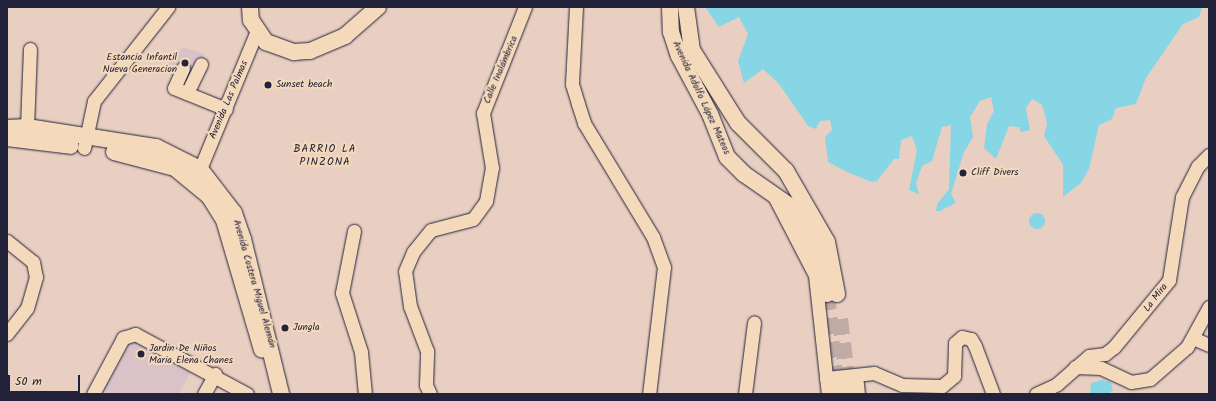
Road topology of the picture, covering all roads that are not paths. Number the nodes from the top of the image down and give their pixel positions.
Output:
1 (168, 7) edge
2 (250, 7) edge
3 (378, 7) edge
4 (525, 7) edge
5 (576, 7) edge
6 (670, 7) edge
7 (686, 7) edge
8 (257, 31) junction
9 (30, 49) dead end
10 (201, 64) dead end
11 (183, 68) dead end
12 (187, 94) junction
13 (226, 109) junction
14 (27, 127) junction
15 (7, 128) edge
16 (7, 138) edge
17 (84, 143) junction
18 (1209, 155) edge
19 (200, 169) junction
20 (771, 191) junction
21 (354, 231) dead end
22 (7, 241) edge
23 (1209, 307) edge
24 (754, 323) dead end
25 (7, 334) edge
26 (1193, 338) junction
27 (1209, 345) edge
28 (1076, 367) junction
29 (215, 374) junction
30 (842, 387) edge
31 (1140, 388) edge
32 (902, 390) edge
33 (93, 394) edge
34 (204, 394) edge
35 (247, 394) edge
36 (270, 394) edge
37 (281, 394) edge
38 (365, 394) edge
39 (430, 394) edge
40 (649, 394) edge
41 (744, 394) edge
42 (993, 394) edge
43 (1036, 394) edge

1 - 17 street
2 - 8 main road
3 - 8 main road
4 - 39 street, Calle Inalámbrica
5 - 40 street
6 - 20 main road, Avenida Adolfo López Mateos
7 - 20 main road, Avenida Adolfo López Mateos
8 - 13 street, Avenida Las Palmas
9 - 14 street
10 - 12 street
11 - 12 street
12 - 13 street
13 - 19 street, Avenida Las Palmas
14 - 15 main road, Avenida Costera Miguel Alemán
14 - 17 main road, Avenida Costera Miguel Alemán
16 - 17 main road, Avenida Costera Miguel Alemán
17 - 19 main road, Avenida Costera Miguel Alemán
17 - 36 main road, Avenida Costera Miguel Alemán
18 - 28 street, La Mira
19 - 37 main road, Avenida Costera Miguel Alemán
20 - 30 street
21 - 38 street
22 - 25 street
23 - 26 street
24 - 41 street
26 - 27 street
26 - 31 street
28 - 31 street
28 - 43 street, La Mira
29 - 33 street
29 - 34 street
29 - 35 street
30 - 32 street
32 - 42 street

